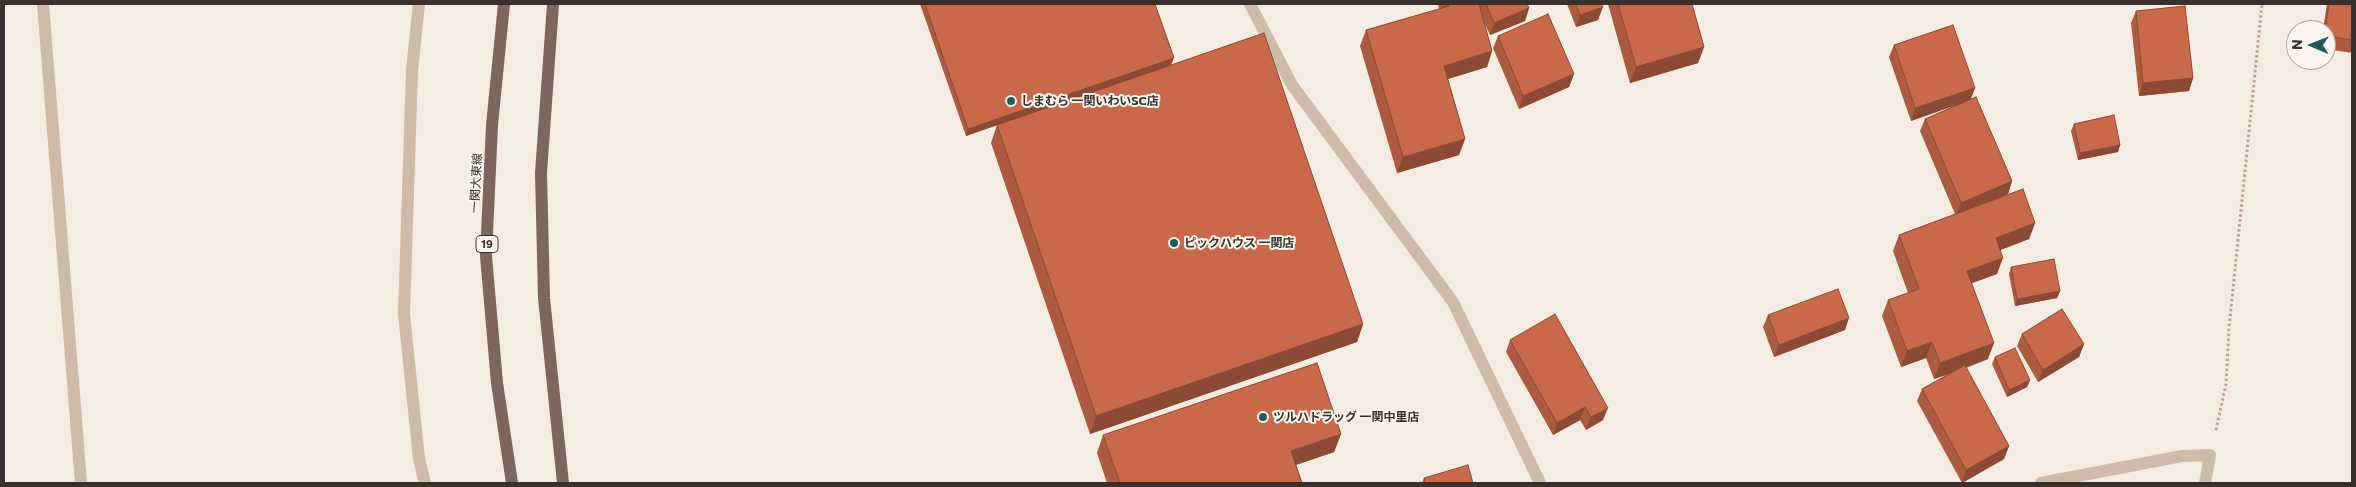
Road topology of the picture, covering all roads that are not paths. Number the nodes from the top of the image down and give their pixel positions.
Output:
1 (43, 4) edge
2 (419, 4) edge
3 (504, 4) edge
4 (553, 4) edge
5 (1250, 4) edge
6 (81, 483) edge
7 (425, 483) edge
8 (512, 483) edge
9 (563, 483) edge
10 (1540, 483) edge
11 (2041, 483) edge
12 (2205, 483) edge

1 - 6 street
2 - 7 street
3 - 8 main road, 一関大東線 / 19
4 - 9 main road
5 - 10 street
11 - 12 street

